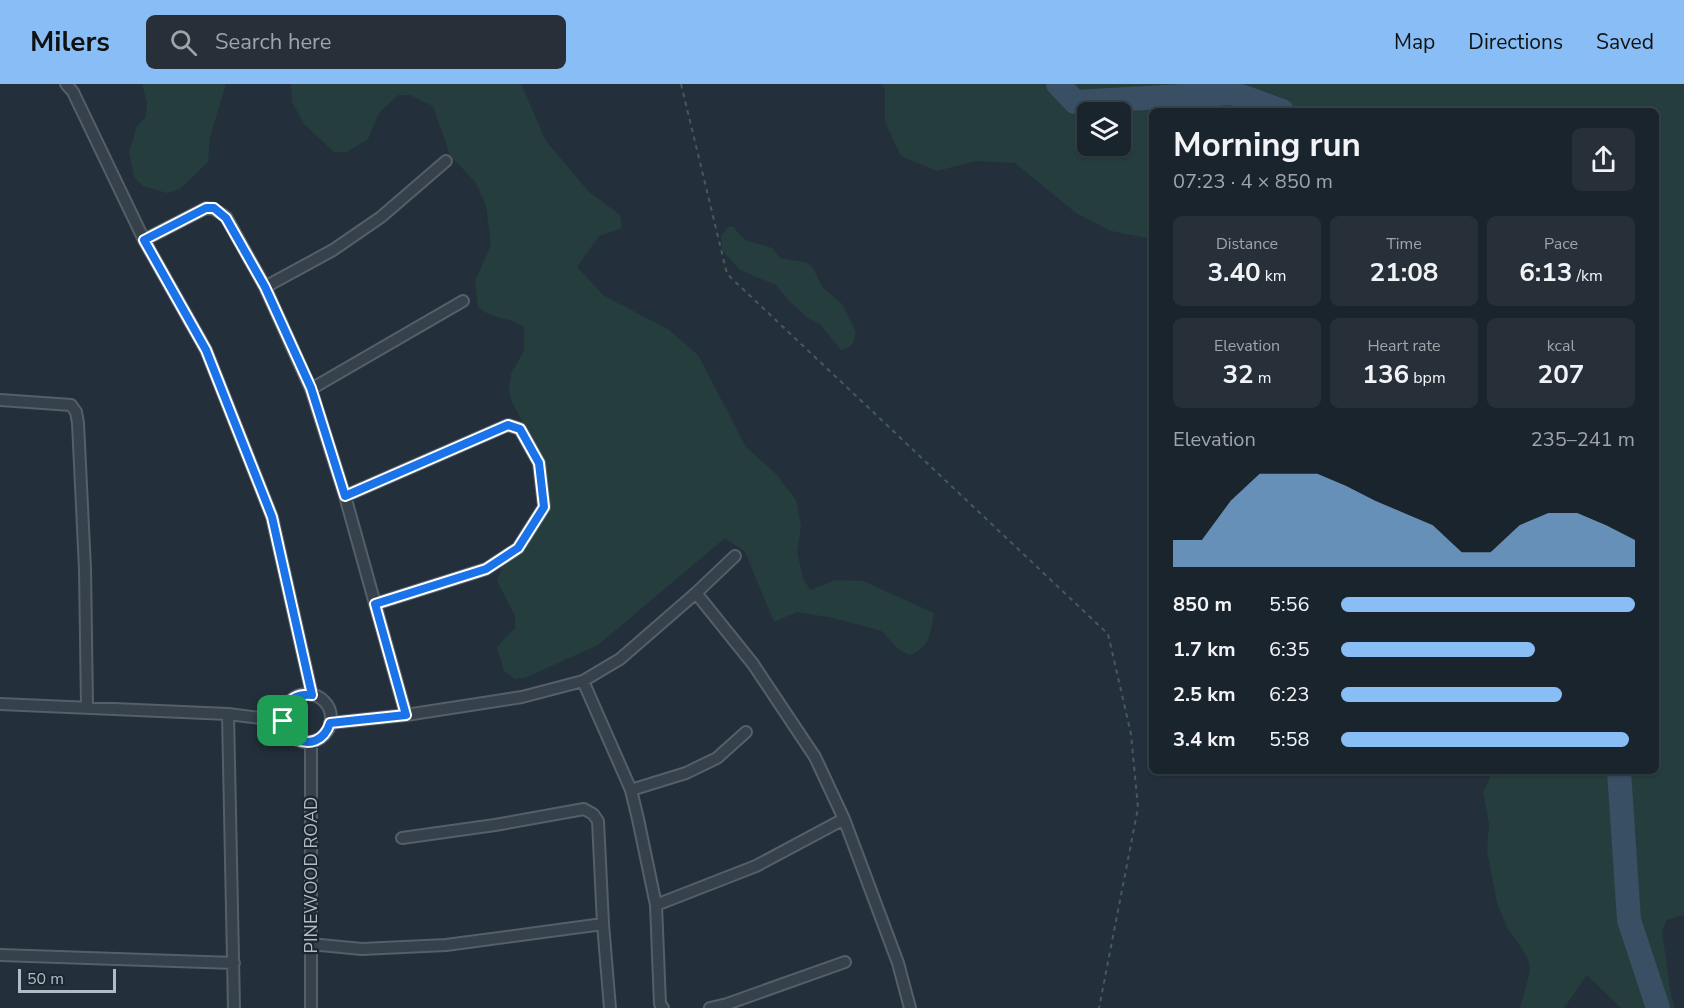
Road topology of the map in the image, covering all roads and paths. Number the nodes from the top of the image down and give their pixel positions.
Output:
1 (66, 84) edge
2 (681, 84) edge
3 (446, 161) dead end
4 (144, 240) junction
5 (265, 287) junction
6 (463, 301) dead end
7 (311, 388) junction
8 (0, 400) edge
9 (345, 496) junction
10 (735, 555) dead end
11 (696, 593) junction
12 (375, 604) junction
13 (583, 681) junction
14 (312, 695) junction
15 (0, 705) edge
16 (87, 707) junction
17 (228, 714) junction
18 (406, 715) junction
19 (283, 721) junction
20 (330, 723) junction
21 (746, 732) dead end
22 (311, 742) junction
23 (631, 790) junction
24 (844, 819) junction
25 (402, 838) dead end
26 (656, 905) junction
27 (603, 924) junction
28 (310, 944) junction
29 (0, 955) edge
30 (845, 962) dead end
31 (234, 963) junction
32 (234, 1008) edge
33 (311, 1008) edge
34 (610, 1008) edge
35 (663, 1008) edge
36 (710, 1008) edge
37 (910, 1008) edge
38 (1099, 1008) edge

1 - 4 street
2 - 38 path
3 - 5 street
4 - 5 street
4 - 14 street
5 - 7 street
6 - 7 street
7 - 9 street
8 - 16 street
9 - 12 street
9 - 12 street
10 - 11 street
11 - 13 street
11 - 24 street
12 - 18 street
13 - 18 street
13 - 23 street
14 - 19 street
14 - 20 street
15 - 16 street
16 - 17 street
17 - 19 street
17 - 31 street
18 - 20 street
19 - 22 street
20 - 22 street
21 - 23 street
22 - 28 street, PINEWOOD ROAD
23 - 26 street
24 - 26 street
24 - 37 street
25 - 27 street
26 - 35 street
27 - 28 street
27 - 34 street
28 - 33 street, PINEWOOD ROAD
29 - 31 street
30 - 36 street
31 - 32 street

